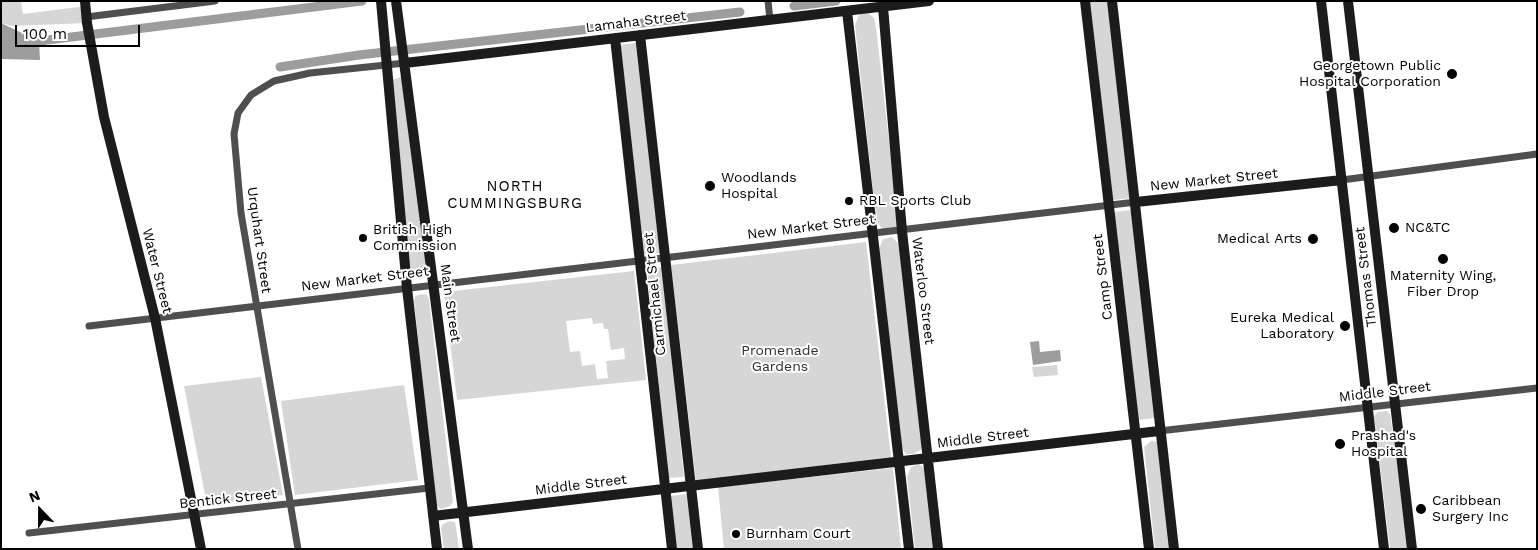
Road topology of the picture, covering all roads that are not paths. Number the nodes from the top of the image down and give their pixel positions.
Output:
1 (85, 1) edge
2 (215, 1) edge
3 (381, 1) edge
4 (396, 1) edge
5 (768, 1) edge
6 (929, 1) edge
7 (1085, 1) edge
8 (1112, 1) edge
9 (1321, 1) edge
10 (1348, 1) edge
11 (883, 7) junction
12 (847, 11) junction
13 (86, 20) junction
14 (770, 20) junction
15 (640, 36) junction
16 (615, 38) junction
17 (405, 63) junction
18 (387, 66) junction
19 (1537, 154) edge
20 (1368, 177) junction
21 (1342, 180) junction
22 (1136, 202) junction
23 (1109, 206) junction
24 (902, 231) junction
25 (872, 233) junction
26 (665, 258) junction
27 (640, 261) junction
28 (434, 285) junction
29 (407, 288) junction
30 (256, 306) junction
31 (155, 318) junction
32 (89, 326) dead end
33 (1537, 388) edge
34 (1395, 404) junction
35 (1368, 408) junction
36 (1159, 432) junction
37 (1136, 434) junction
38 (929, 458) junction
39 (898, 461) junction
40 (690, 485) junction
41 (429, 488) junction
42 (665, 489) junction
43 (292, 505) junction
44 (464, 513) junction
45 (194, 514) junction
46 (433, 516) junction
47 (29, 533) dead end
48 (201, 549) edge
49 (298, 549) edge
50 (437, 549) edge
51 (468, 549) edge
52 (672, 549) edge
53 (698, 549) edge
54 (908, 549) edge
55 (938, 549) edge
56 (1149, 549) edge
57 (1174, 549) edge
58 (1384, 549) edge
59 (1412, 549) edge

1 - 13 street, Water Street
2 - 13 street
3 - 18 street
4 - 17 street, Main Street
5 - 14 street
6 - 11 street, Lamaha Street
7 - 23 street, Camp Street
8 - 22 street
9 - 21 street, Thomas Street
10 - 20 street, Thomas Street
11 - 12 street, Lamaha Street
11 - 24 street, Waterloo Street
12 - 14 street, Lamaha Street
12 - 25 street
13 - 31 street, Water Street
14 - 15 street, Lamaha Street
15 - 16 street, Lamaha Street
15 - 26 street, Carmichael Street
16 - 17 street, Lamaha Street
16 - 27 street, Carmichael Street
17 - 18 street, Urquhart Street
17 - 28 street, Main Street
18 - 29 street
18 - 30 street, Urquhart Street
19 - 20 street, New Market Street
20 - 21 street, New Market Street
20 - 34 street, Thomas Street
21 - 22 street, New Market Street
21 - 35 street, Thomas Street
22 - 23 street, New Market Street
22 - 36 street
23 - 24 street, New Market Street
23 - 37 street, Camp Street
24 - 25 street, New Market Street
24 - 38 street, Waterloo Street
25 - 26 street, New Market Street
25 - 39 street
26 - 27 street, New Market Street
26 - 40 street, Carmichael Street
27 - 28 street, New Market Street
27 - 42 street, Carmichael Street
28 - 29 street, New Market Street
28 - 44 street, Main Street
29 - 30 street, New Market Street
29 - 41 street
30 - 31 street, New Market Street
30 - 43 street, Urquhart Street
31 - 32 street, New Market Street
31 - 45 street, Water Street
33 - 34 street, Middle Street
34 - 35 street, Middle Street
34 - 59 street, Thomas Street
35 - 36 street, Middle Street
35 - 58 street, Thomas Street
36 - 37 street, Middle Street
36 - 57 street
37 - 38 street, Middle Street
37 - 56 street, Camp Street
38 - 39 street, Middle Street
38 - 55 street, Waterloo Street
39 - 40 street, Middle Street
39 - 54 street
40 - 42 street, Middle Street
40 - 53 street, Carmichael Street
41 - 43 street, Bentick Street
41 - 46 street
42 - 44 street, Middle Street
42 - 52 street, Carmichael Street
43 - 45 street, Bentick Street
43 - 49 street, Urquhart Street
44 - 46 street, Middle Street
44 - 51 street, Main Street
45 - 47 street, Bentick Street
45 - 48 street, Water Street
46 - 50 street

